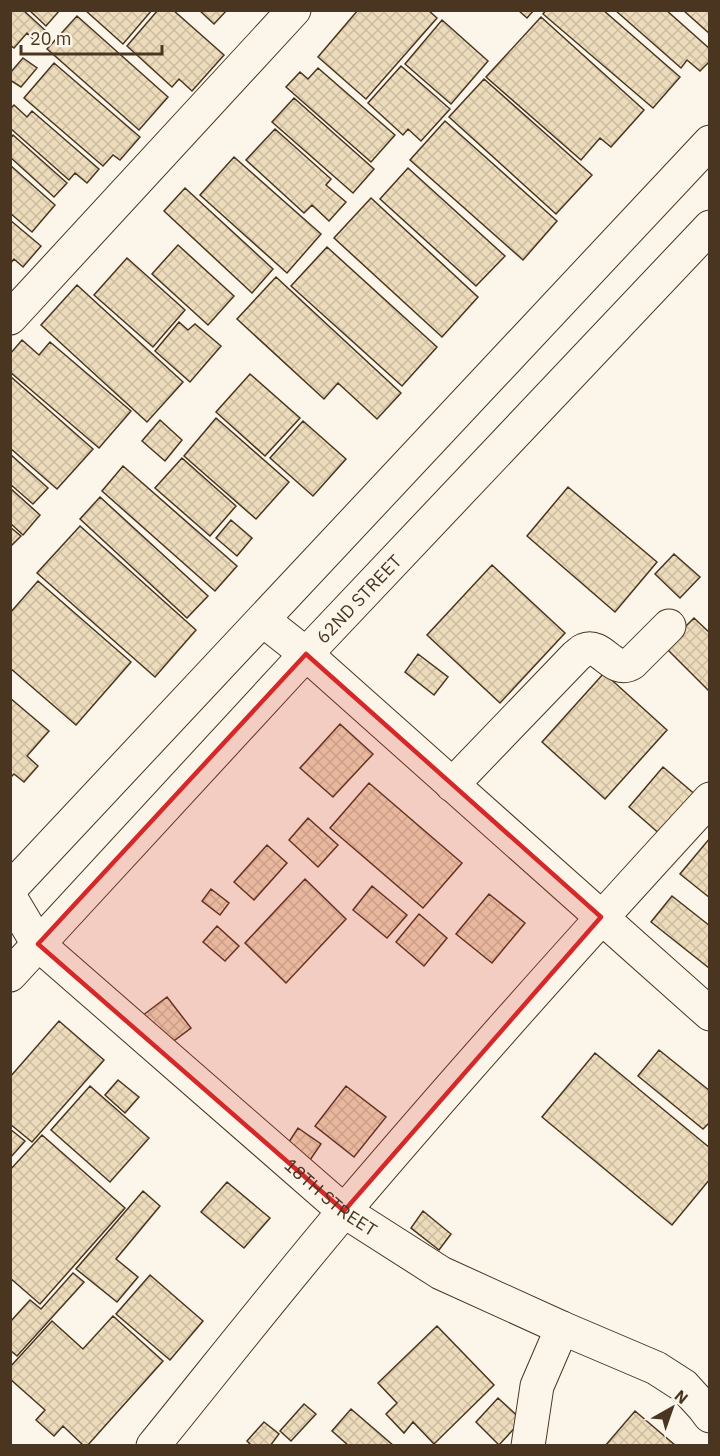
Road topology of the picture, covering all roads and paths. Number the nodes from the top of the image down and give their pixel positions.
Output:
1 (294, 10) edge
2 (710, 142) edge
3 (710, 227) edge
4 (10, 318) edge
5 (262, 620) junction
6 (669, 626) dead end
7 (306, 654) junction
8 (452, 785) junction
9 (710, 799) edge
10 (10, 889) edge
11 (10, 897) edge
12 (601, 917) junction
13 (39, 944) junction
14 (10, 975) edge
15 (710, 1014) edge
16 (344, 1211) junction
17 (562, 1328) junction
18 (710, 1416) edge
19 (153, 1446) edge
20 (528, 1446) edge

1 - 4 street
2 - 5 street
3 - 7 street, 62ND STREET
5 - 7 street
5 - 10 street
6 - 8 street
7 - 8 street
7 - 13 street, 62ND STREET
8 - 12 street
9 - 12 street
11 - 13 street, 18TH STREET
12 - 15 street
12 - 16 street
13 - 14 street, 62ND STREET
13 - 16 street, 18TH STREET
16 - 17 street, 18TH STREET
16 - 19 street
17 - 18 street, 18TH STREET
17 - 20 street

